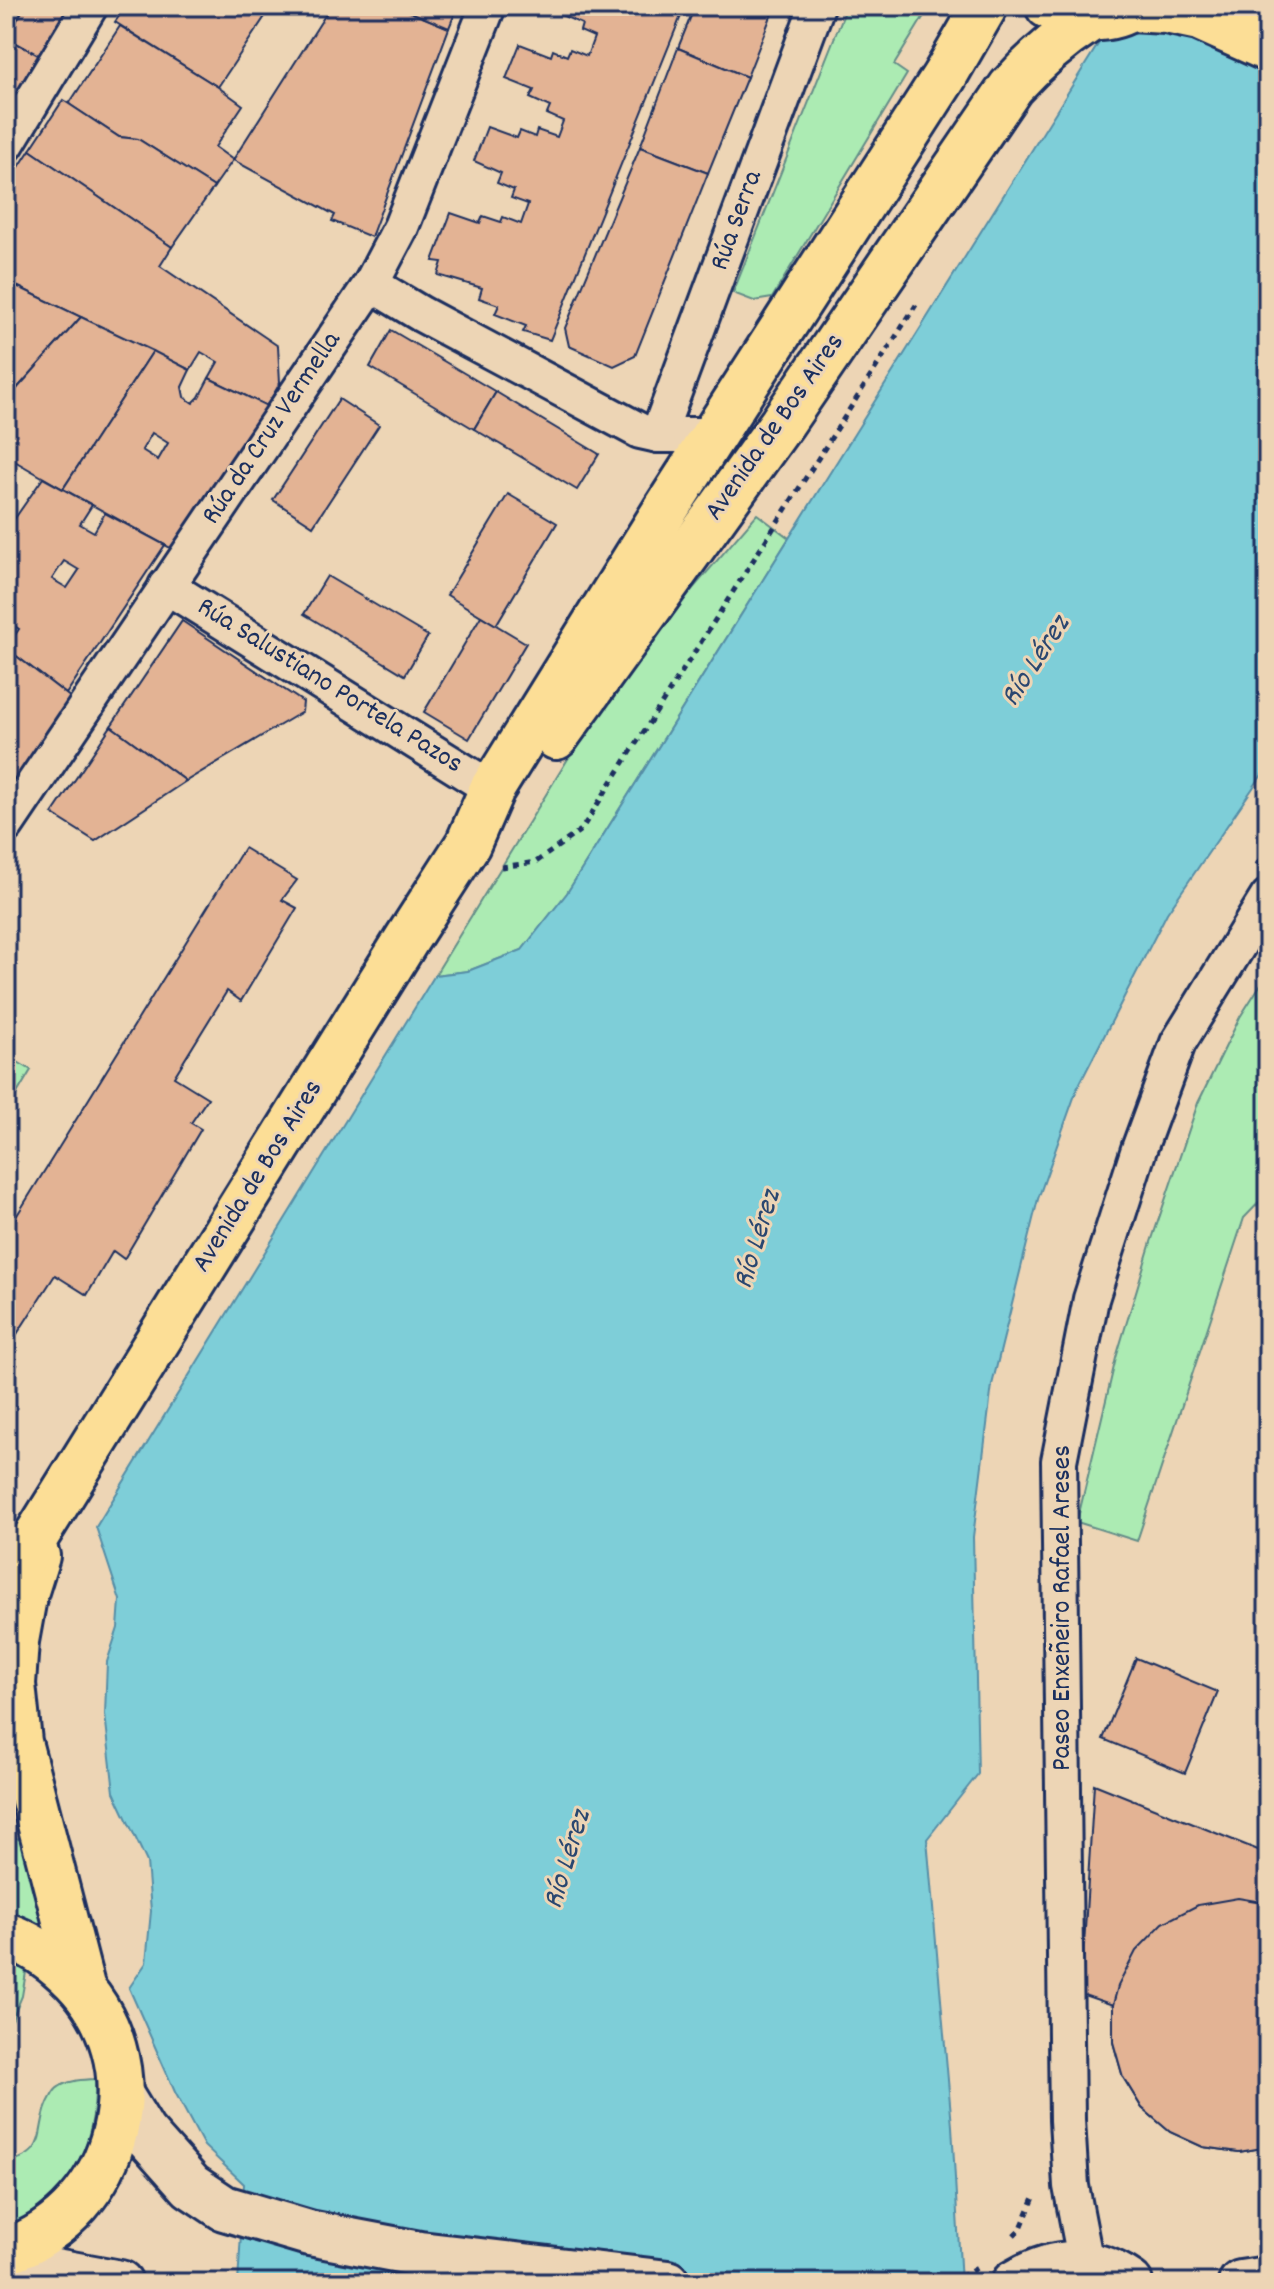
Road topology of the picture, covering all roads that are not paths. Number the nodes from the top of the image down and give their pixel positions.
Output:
1 (90, 6) edge
2 (488, 6) edge
3 (817, 6) edge
4 (1048, 6) edge
5 (980, 9) edge
6 (1114, 13) edge
7 (1268, 49) edge
8 (6, 145) edge
9 (371, 284) junction
10 (658, 435) junction
11 (715, 435) junction
12 (166, 586) junction
13 (492, 789) junction
14 (6, 825) edge
15 (480, 858) junction
16 (1268, 897) edge
17 (51, 1511) junction
18 (6, 1585) edge
19 (6, 1935) edge
20 (82, 1986) junction
21 (121, 2096) junction
22 (6, 2251) edge
23 (6, 2262) edge
24 (1086, 2264) junction
25 (1268, 2279) edge
26 (120, 2283) edge
27 (668, 2283) edge
28 (1014, 2283) edge
29 (1130, 2283) edge
30 (1241, 2283) edge

1 - 8 street
2 - 9 street, Rúa da Cruz Vermella
3 - 10 street, Rúa Serra
4 - 6 main road
5 - 11 main road, Avenida de Bos Aires
6 - 7 main road
6 - 15 main road, Avenida de Bos Aires
9 - 10 street
9 - 12 street, Rúa da Cruz Vermella
10 - 11 street
11 - 13 main road, Avenida de Bos Aires
12 - 13 street, Rúa Salustiano Portela Pazos
12 - 14 street, Rúa da Cruz Vermella
13 - 15 main road, Avenida de Bos Aires
15 - 17 main road, Avenida de Bos Aires
16 - 24 street, Paseo Enxeñeiro Rafael Areses
17 - 18 main road, Avenida de Bos Aires
17 - 20 main road, Avenida de Bos Aires
19 - 20 main road
20 - 21 main road
21 - 22 main road
21 - 27 main road
23 - 26 main road
24 - 28 main road
24 - 29 main road
25 - 30 main road

